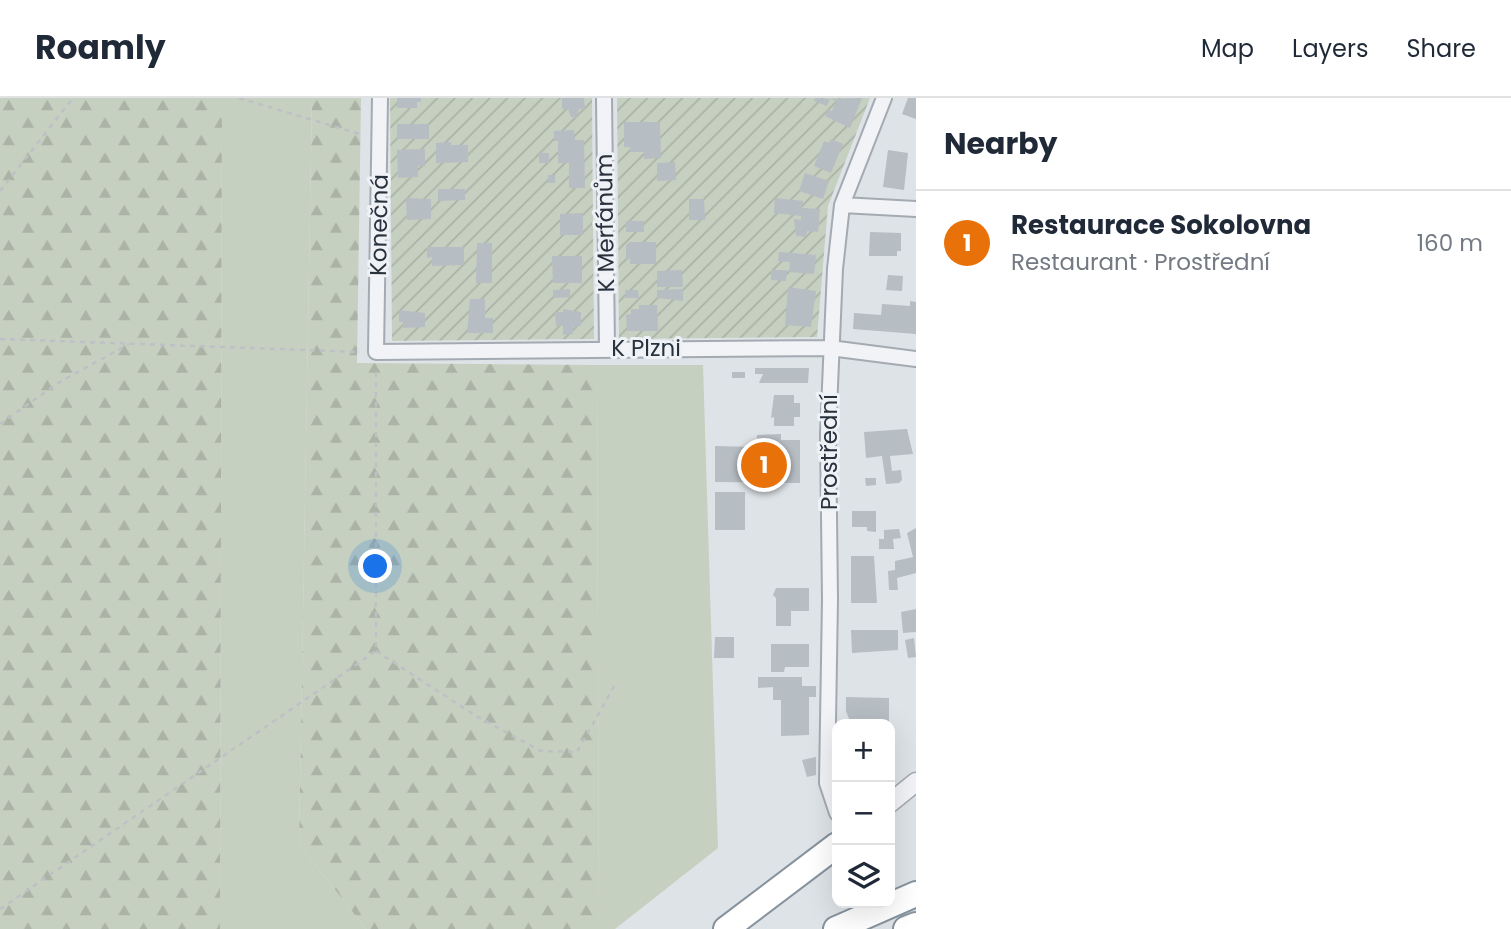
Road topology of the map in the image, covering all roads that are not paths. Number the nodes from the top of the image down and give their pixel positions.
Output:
1 (380, 98) edge
2 (604, 98) edge
3 (884, 98) edge
4 (842, 205) junction
5 (916, 209) edge
6 (607, 348) junction
7 (830, 348) junction
8 (376, 352) joint
9 (915, 361) edge
10 (916, 782) edge
11 (832, 798) edge
12 (895, 799) edge
13 (832, 849) edge
14 (916, 894) edge
15 (916, 925) edge
16 (726, 929) edge
17 (836, 929) edge
18 (906, 929) edge

1 - 8 street, Konečná
2 - 6 street, K Merfánům
3 - 4 street, Prostřední
4 - 5 street
4 - 7 street, Prostřední
6 - 7 street, K Plzni
6 - 8 street, K Plzni
7 - 9 street, K Plzni
7 - 11 street, Prostřední
10 - 12 street
13 - 16 highway
14 - 17 highway
15 - 18 highway

